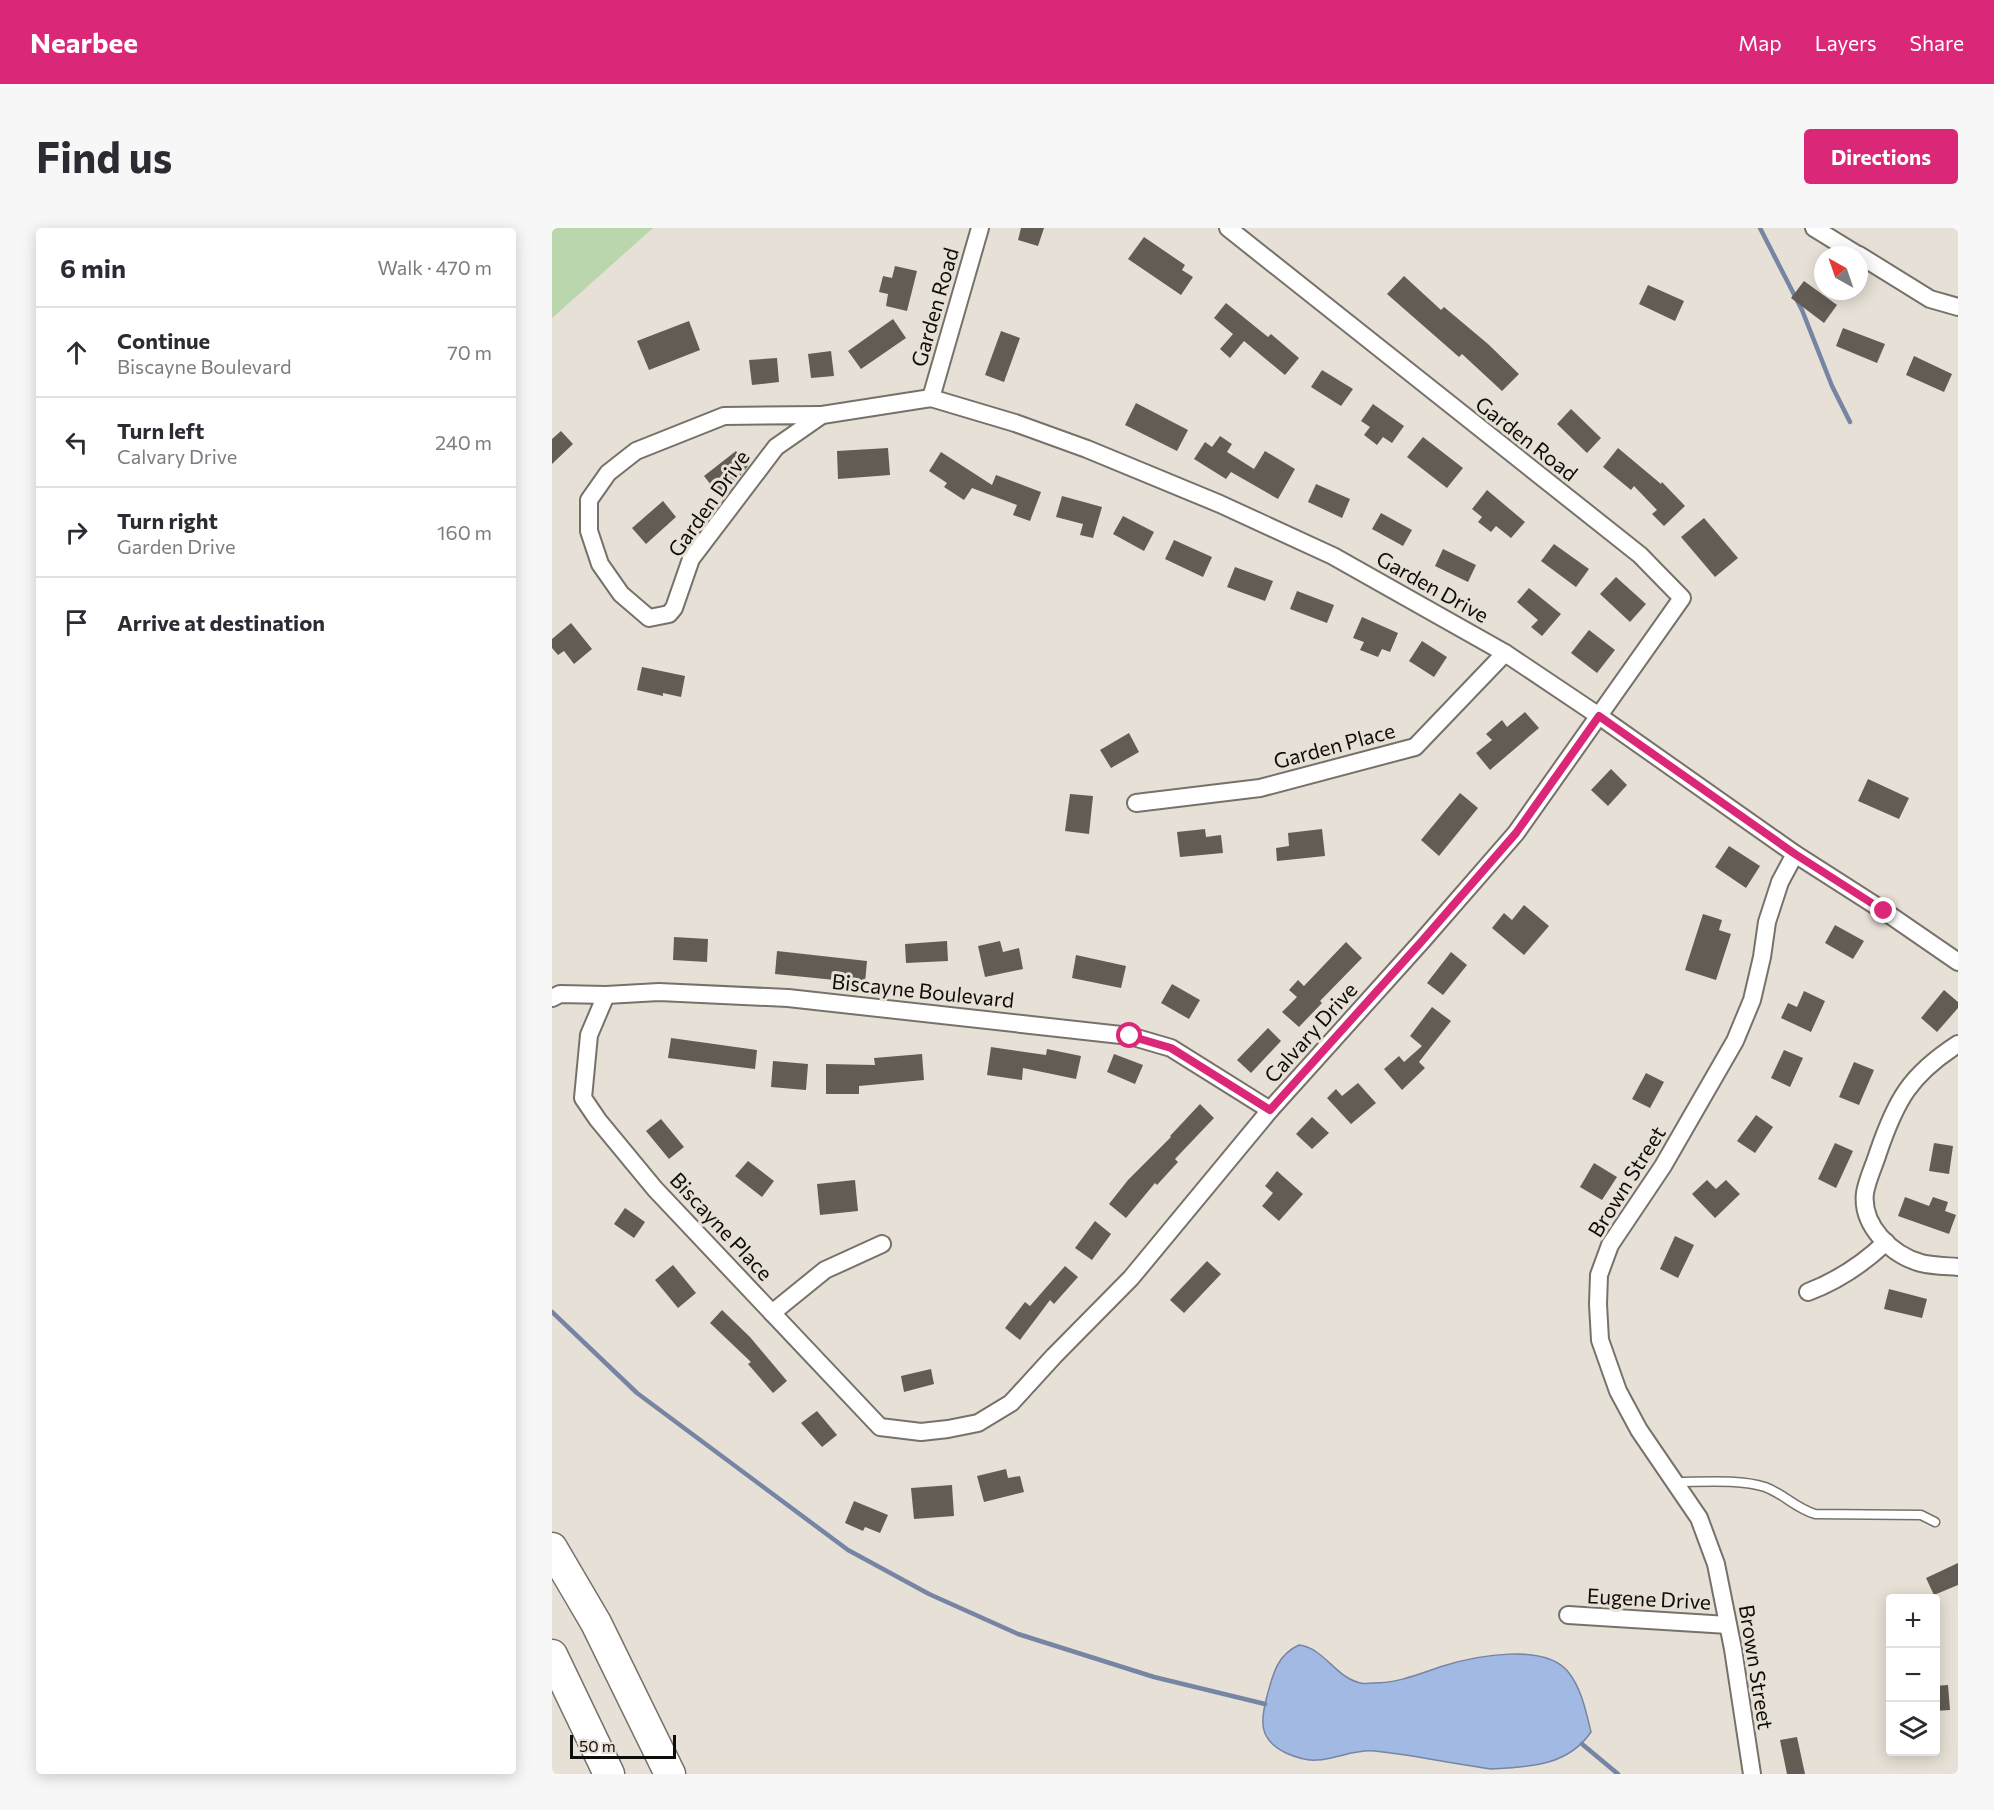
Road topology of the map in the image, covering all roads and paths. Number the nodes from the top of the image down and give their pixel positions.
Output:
1 (980, 228) edge
2 (1228, 228) edge
3 (1814, 228) edge
4 (1844, 246) edge
5 (1868, 261) edge
6 (1958, 307) edge
7 (931, 398) junction
8 (822, 415) junction
9 (1505, 653) junction
10 (1599, 716) junction
11 (1136, 803) dead end
12 (1795, 854) junction
13 (1958, 962) edge
14 (606, 995) junction
15 (552, 998) edge
16 (1958, 1044) edge
17 (1270, 1110) junction
18 (1886, 1242) junction
19 (882, 1244) dead end
20 (1958, 1267) edge
21 (1808, 1292) dead end
22 (772, 1313) junction
23 (921, 1432) joint
24 (1676, 1482) junction
25 (1935, 1522) dead end
26 (552, 1548) edge
27 (1568, 1615) dead end
28 (1728, 1624) junction
29 (552, 1654) edge
30 (609, 1774) edge
31 (670, 1774) edge
32 (1752, 1774) edge

1 - 7 street, Garden Road
2 - 10 street, Garden Road
3 - 4 street
5 - 6 street
7 - 8 street, Garden Drive
7 - 9 street, Garden Drive
8 - 8 street, Garden Drive
9 - 10 street, Garden Drive
9 - 11 street, Garden Place
10 - 12 street, Garden Drive
10 - 17 street, Calvary Drive
12 - 13 street, Garden Drive
12 - 24 street, Brown Street
14 - 15 street, Biscayne Boulevard
14 - 17 street, Biscayne Boulevard
14 - 22 street, Biscayne Place
16 - 18 street
17 - 23 street, Calvary Drive
18 - 20 street
18 - 21 street
19 - 22 street
22 - 23 street, Biscayne Place
24 - 25 lane
24 - 28 street, Brown Street
26 - 31 highway
27 - 28 street, Eugene Drive
28 - 32 street, Brown Street
29 - 30 highway

